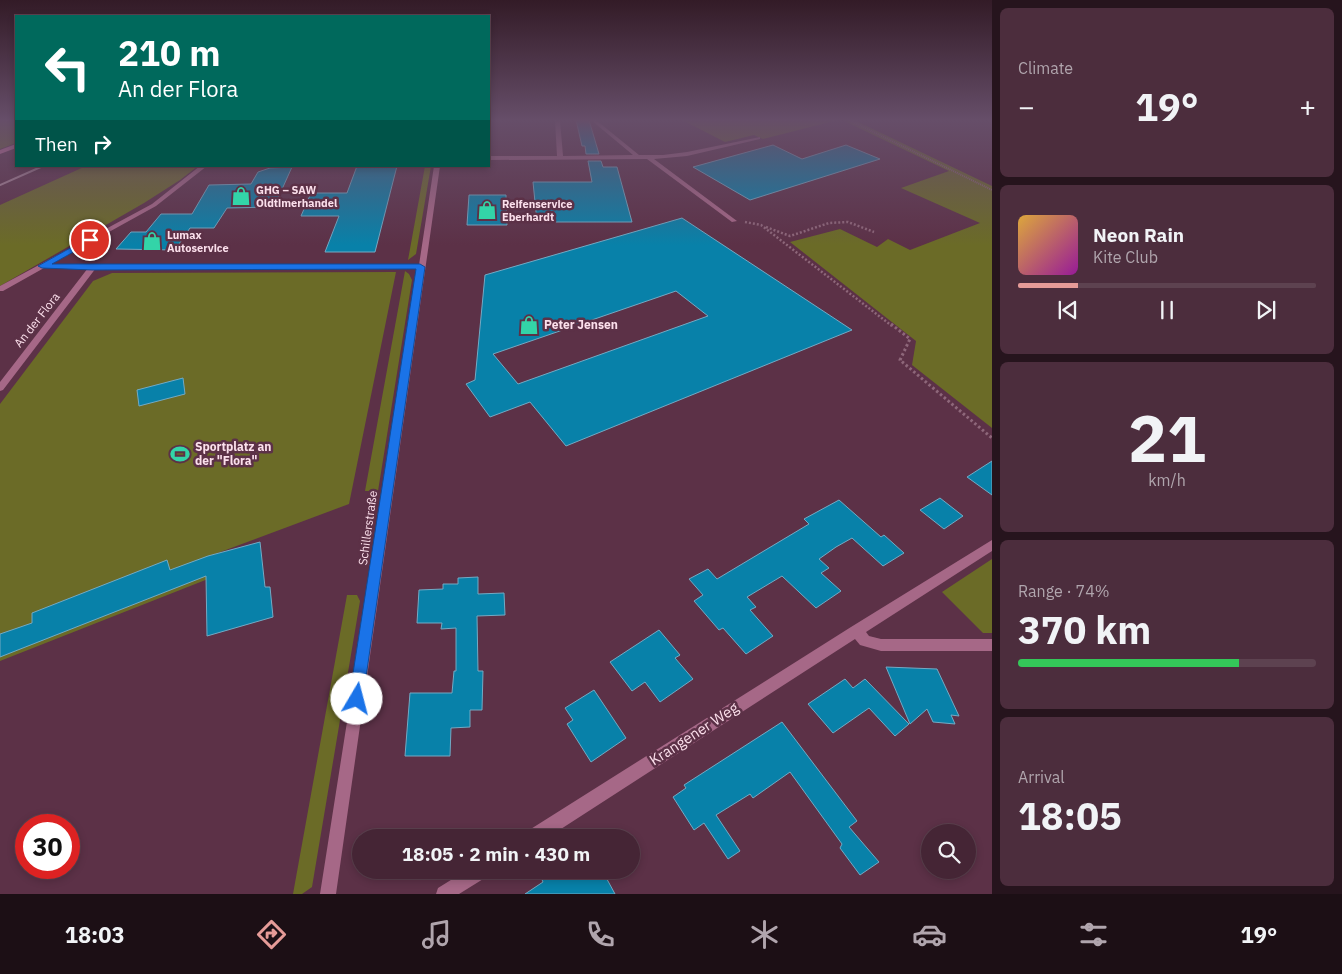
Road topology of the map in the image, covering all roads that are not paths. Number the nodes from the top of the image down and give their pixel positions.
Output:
1 (654, 162) edge
2 (203, 167) edge
3 (436, 167) edge
4 (734, 221) road end
5 (42, 266) junction
6 (93, 267) junction
7 (420, 267) junction
8 (0, 289) edge
9 (0, 388) edge
10 (992, 545) edge
11 (856, 631) junction
12 (992, 645) edge
13 (546, 829) edge
14 (468, 879) edge
15 (328, 894) edge
16 (444, 894) edge

1 - 4 street
2 - 5 street
3 - 7 street, Schillerstraße
5 - 6 street
5 - 8 street
6 - 7 street
6 - 9 street, An der Flora
7 - 15 street, Schillerstraße
10 - 11 street, Krangener Weg
11 - 12 street
11 - 13 street, Krangener Weg
14 - 16 street

